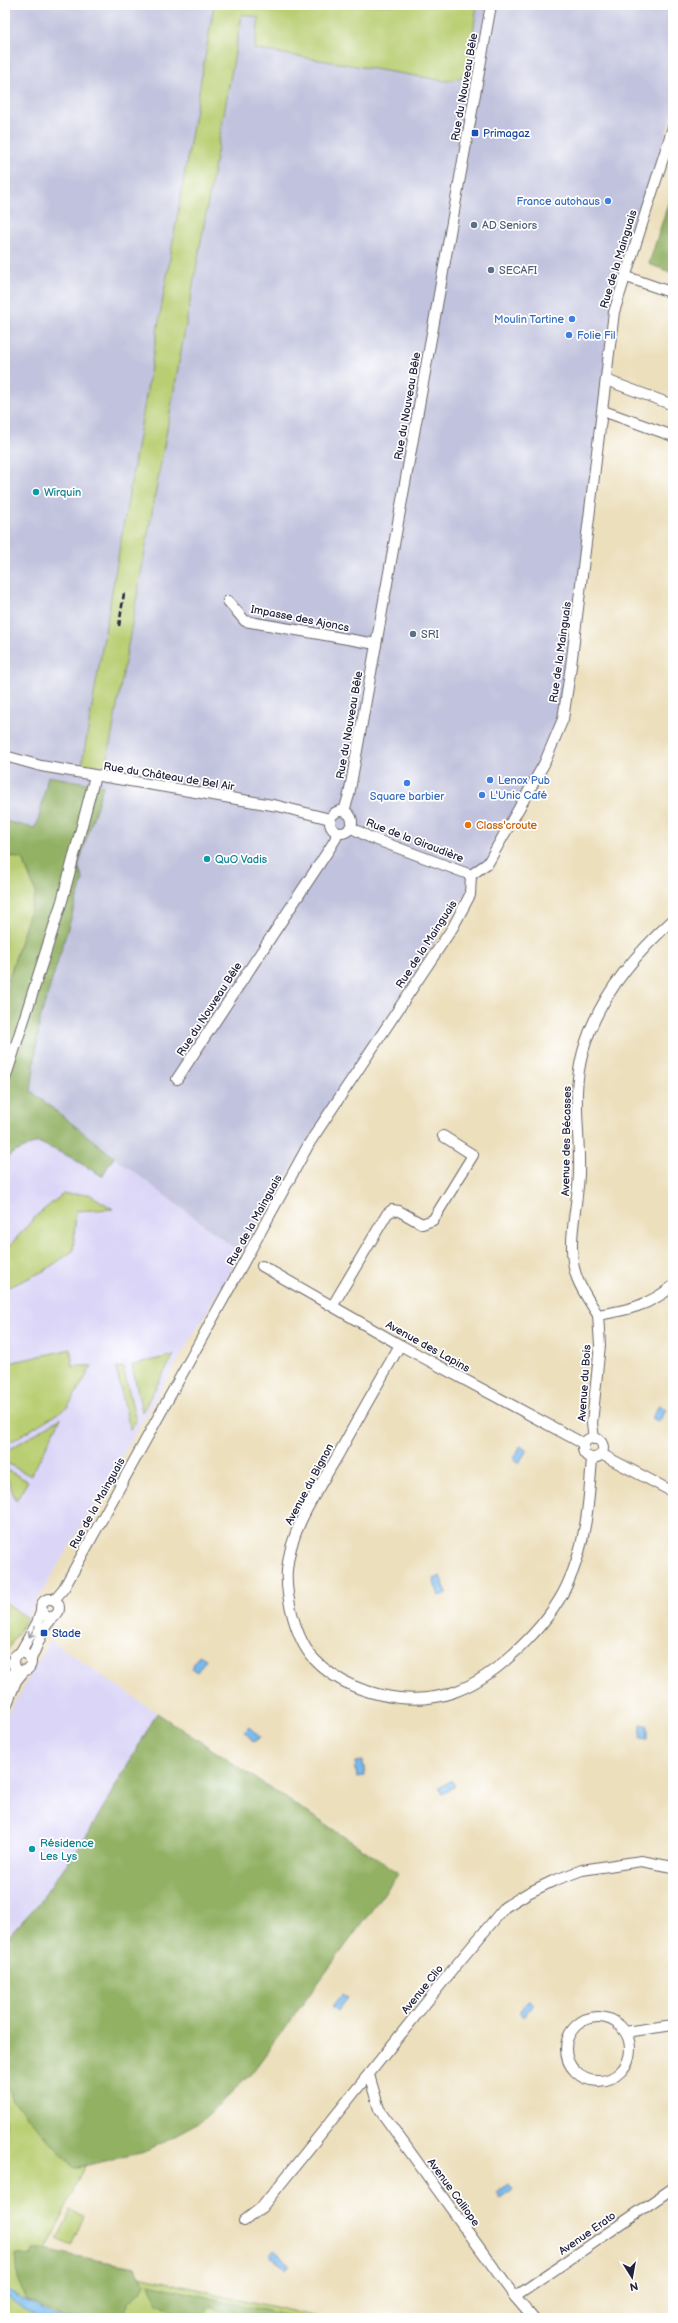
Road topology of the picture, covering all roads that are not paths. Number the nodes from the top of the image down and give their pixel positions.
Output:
1 (491, 5) edge
2 (673, 127) edge
3 (627, 277) junction
4 (673, 292) edge
5 (606, 380) junction
6 (673, 405) edge
7 (603, 411) junction
8 (673, 436) edge
9 (228, 601) dead end
10 (376, 644) junction
11 (5, 756) edge
12 (95, 776) junction
13 (344, 811) junction
14 (330, 820) junction
15 (350, 827) junction
16 (336, 832) junction
17 (471, 875) junction
18 (673, 920) edge
19 (5, 1079) edge
20 (177, 1079) dead end
21 (443, 1136) dead end
22 (262, 1266) dead end
23 (673, 1286) edge
24 (333, 1305) junction
25 (598, 1315) junction
26 (400, 1345) junction
27 (594, 1439) junction
28 (584, 1444) junction
29 (597, 1456) junction
30 (673, 1492) edge
31 (54, 1600) junction
32 (42, 1610) junction
33 (53, 1616) junction
34 (20, 1653) junction
35 (31, 1659) junction
36 (20, 1670) junction
37 (5, 1687) edge
38 (5, 1709) edge
39 (673, 1867) edge
40 (673, 2025) edge
41 (625, 2032) junction
42 (369, 2075) junction
43 (673, 2188) edge
44 (244, 2221) dead end
45 (515, 2297) junction
46 (531, 2318) edge

1 - 10 street, Rue du Nouveau Bêle
2 - 3 street, Rue de la Mainguais
3 - 4 street
3 - 5 street, Rue de la Mainguais
5 - 6 street
5 - 7 street, Rue de la Mainguais
7 - 8 street
7 - 17 street, Rue de la Mainguais
9 - 10 street, Impasse des Ajoncs
10 - 13 street, Rue du Nouveau Bêle
11 - 12 street, Rue du Château de Bel Air
12 - 14 street, Rue du Château de Bel Air
12 - 19 street
13 - 14 street
13 - 15 street
14 - 16 street
15 - 16 street
15 - 17 street, Rue de la Giraudière
16 - 20 street, Rue du Nouveau Bêle
17 - 31 street, Rue de la Mainguais
18 - 25 street, Avenue des Bécasses
21 - 24 street
22 - 24 street, Avenue des Lapins
23 - 25 street
24 - 26 street, Avenue des Lapins
25 - 27 street, Avenue du Bois
26 - 28 street, Avenue des Lapins
26 - 29 street, Avenue du Bignon
27 - 28 street
27 - 29 street
28 - 29 street
29 - 30 street
31 - 32 street
31 - 33 street
32 - 33 street
32 -> 34 street
33 - 35 street
34 - 35 street
34 - 36 street
35 - 36 street
36 - 37 street
36 - 38 street
39 - 42 street, Avenue Clio
40 - 41 street
41 - 41 street
42 - 44 street, Avenue Clio
42 - 45 street, Avenue Calliope
43 - 45 street, Avenue Erato
45 - 46 street, Avenue Calliope

